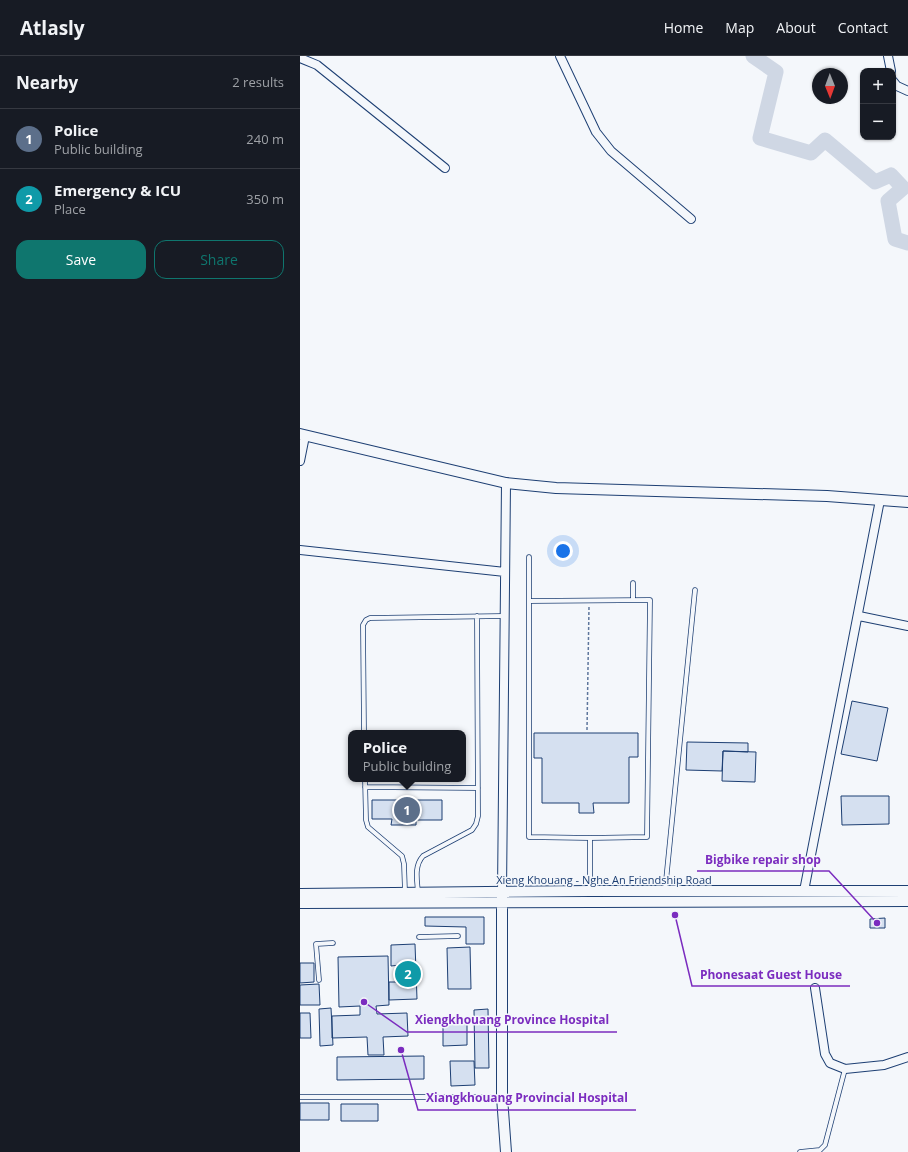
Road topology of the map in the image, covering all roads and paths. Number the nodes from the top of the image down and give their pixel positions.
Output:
1 (560, 56) edge
2 (888, 56) edge
3 (300, 58) edge
4 (890, 68) edge
5 (896, 85) edge
6 (908, 91) edge
7 (444, 168) dead end
8 (691, 220) dead end
9 (303, 435) edge
10 (300, 461) edge
11 (506, 483) junction
12 (880, 500) junction
13 (908, 502) edge
14 (300, 550) edge
15 (529, 557) dead end
16 (505, 572) junction
17 (633, 583) dead end
18 (695, 590) dead end
19 (632, 600) junction
20 (529, 601) junction
21 (589, 601) junction
22 (477, 616) junction
23 (505, 616) junction
24 (859, 616) junction
25 (908, 626) edge
26 (364, 730) edge
27 (587, 730) dead end
28 (365, 782) edge
29 (365, 787) junction
30 (478, 788) junction
31 (590, 838) junction
32 (804, 890) junction
33 (590, 891) junction
34 (665, 891) junction
35 (908, 891) edge
36 (502, 892) junction
37 (405, 893) junction
38 (418, 893) junction
39 (300, 894) edge
40 (908, 901) edge
41 (803, 902) junction
42 (300, 903) edge
43 (502, 903) junction
44 (458, 936) dead end
45 (419, 937) dead end
46 (334, 943) dead end
47 (319, 980) dead end
48 (815, 988) dead end
49 (908, 1057) edge
50 (845, 1069) junction
51 (300, 1097) edge
52 (502, 1097) junction
53 (506, 1152) edge
54 (800, 1152) edge

1 - 8 street
2 - 4 street
3 - 7 street
5 - 6 street
9 - 10 street
9 - 11 street
11 - 12 street
11 - 16 street
12 - 13 street
12 - 24 street
14 - 16 street
15 - 20 lane
16 - 23 street
17 - 19 lane
18 - 34 lane
19 - 21 lane
19 - 31 lane
20 - 21 lane
20 - 31 lane
21 - 27 path
22 - 23 lane
22 - 26 lane
22 - 30 lane
23 - 36 street
24 - 25 street
24 - 32 street
28 - 29 lane
29 - 30 lane
29 - 37 lane
30 - 38 lane
31 - 33 lane
32 - 34 street, Xieng Khouang - Nghe An Friendship Road
32 - 35 street, Xieng Khouang - Nghe An Friendship Road
32 - 41 street
33 - 34 street, Xieng Khouang - Nghe An Friendship Road
33 - 36 street, Xieng Khouang - Nghe An Friendship Road
36 - 38 street, Xieng Khouang - Nghe An Friendship Road
36 - 43 street
37 - 38 street, Xieng Khouang - Nghe An Friendship Road
37 - 39 street, Xieng Khouang - Nghe An Friendship Road
40 - 41 street
41 - 43 street
42 - 43 street
43 - 52 street
44 - 45 lane
46 - 47 lane
48 - 50 street
49 - 50 street
50 - 54 lane
51 - 52 lane
52 - 53 street

